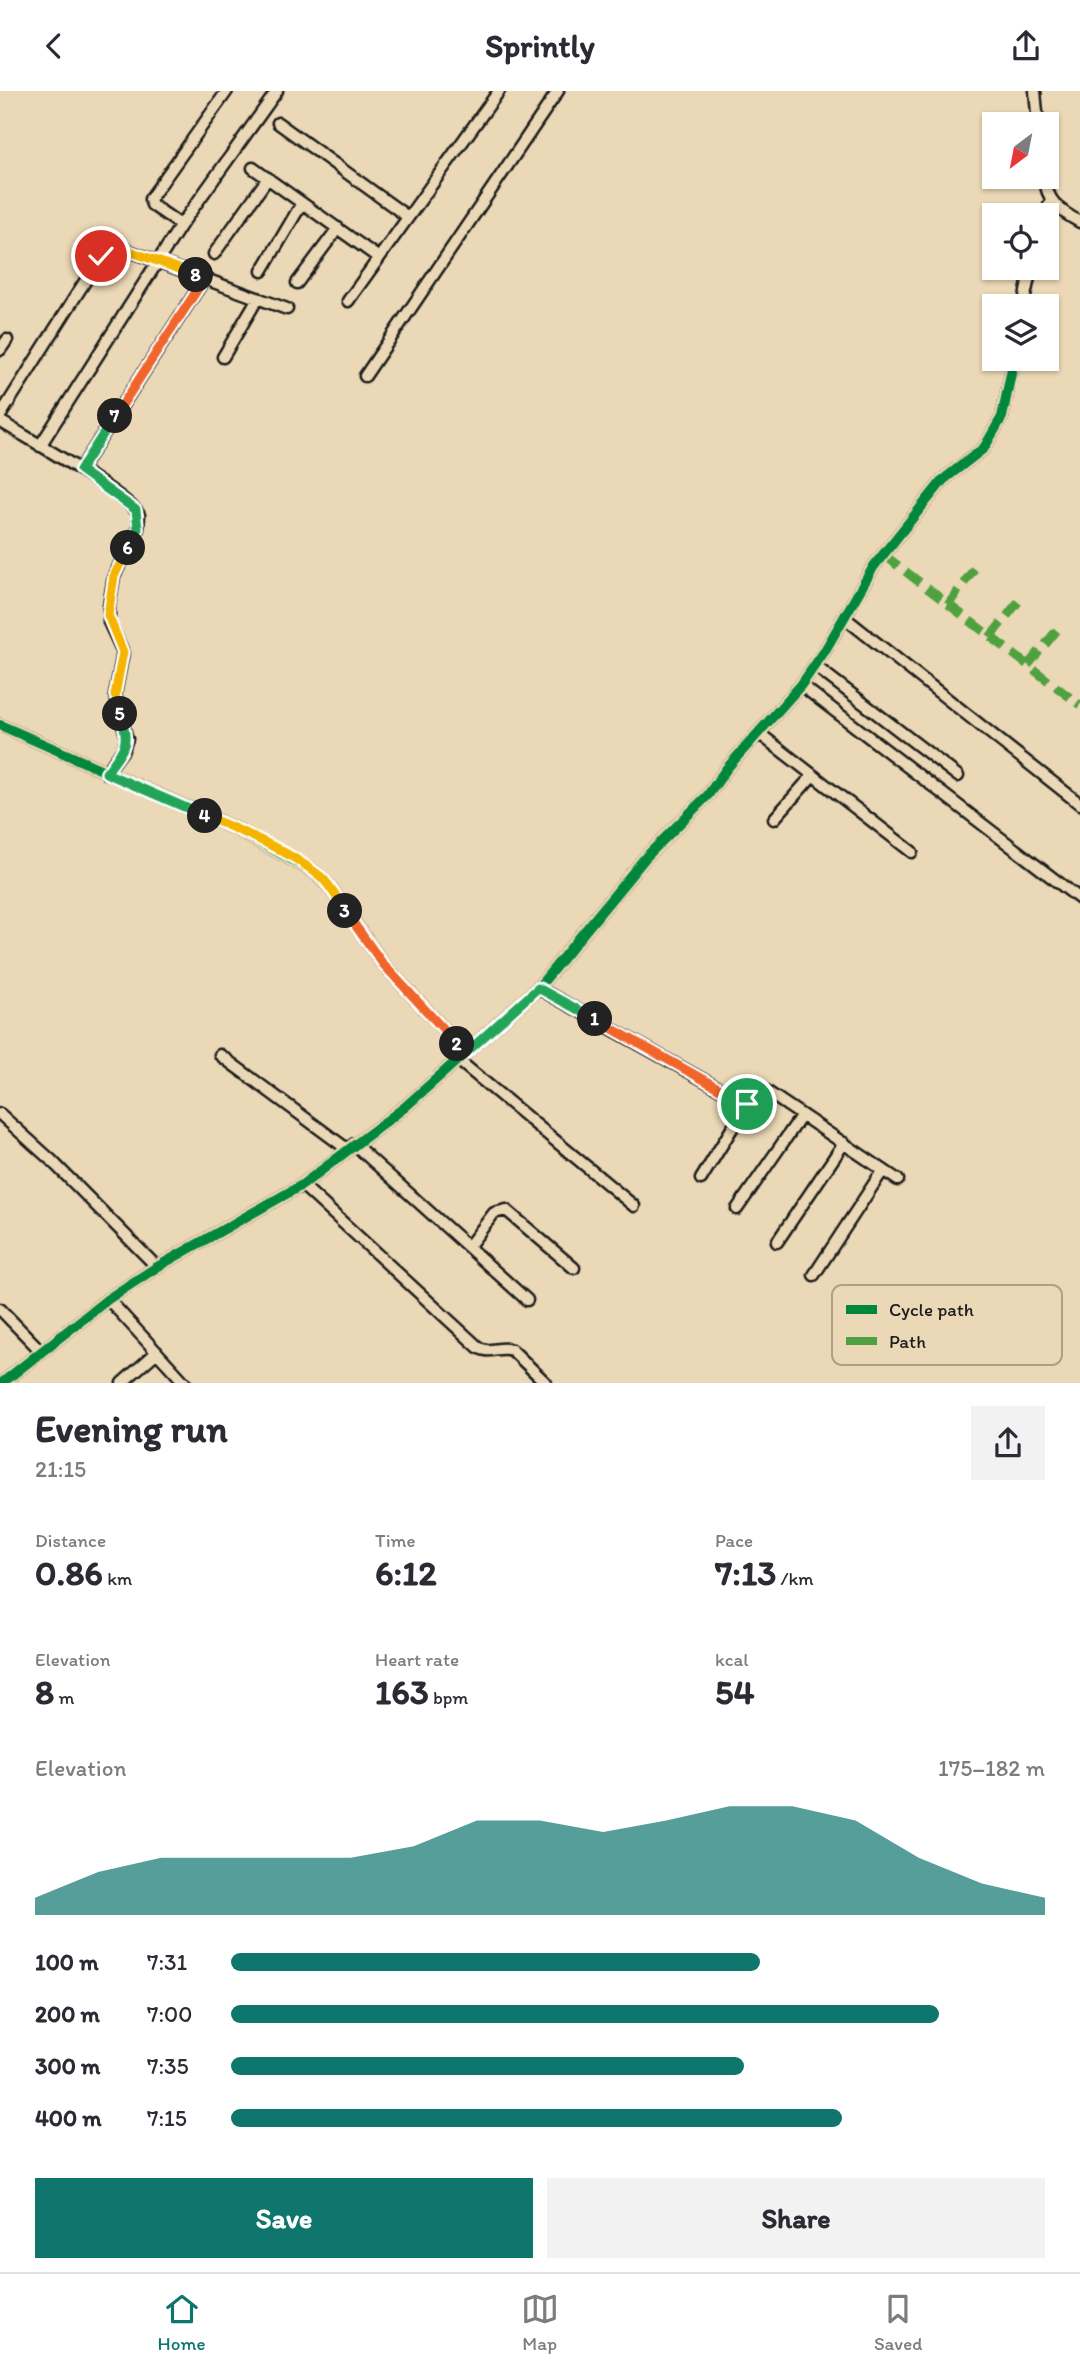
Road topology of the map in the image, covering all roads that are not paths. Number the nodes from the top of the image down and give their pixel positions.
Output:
1 (228, 91) edge
2 (277, 91) edge
3 (499, 91) edge
4 (558, 91) edge
5 (1035, 91) edge
6 (1037, 112) edge
7 (278, 123) dead end
8 (253, 167) dead end
9 (268, 178) junction
10 (1048, 189) edge
11 (1051, 200) junction
12 (302, 202) junction
13 (1050, 203) edge
14 (408, 217) junction
15 (1080, 222) edge
16 (181, 225) junction
17 (338, 228) junction
18 (214, 254) dead end
19 (379, 258) junction
20 (159, 261) junction
21 (262, 271) dead end
22 (205, 278) junction
23 (298, 283) dead end
24 (258, 298) junction
25 (348, 301) dead end
26 (287, 309) dead end
27 (7, 340) dead end
28 (0, 350) edge
29 (223, 357) dead end
30 (1012, 371) edge
31 (365, 376) dead end
32 (0, 416) edge
33 (0, 421) edge
34 (40, 446) junction
35 (80, 470) junction
36 (845, 618) junction
37 (815, 666) junction
38 (802, 685) junction
39 (0, 725) edge
40 (760, 734) junction
41 (106, 773) junction
42 (813, 775) junction
43 (958, 776) dead end
44 (1080, 804) edge
45 (775, 819) dead end
46 (912, 852) dead end
47 (1080, 899) edge
48 (538, 988) junction
49 (220, 1055) dead end
50 (462, 1057) junction
51 (747, 1104) junction
52 (0, 1114) edge
53 (802, 1115) junction
54 (844, 1143) junction
55 (350, 1147) junction
56 (883, 1170) junction
57 (701, 1179) dead end
58 (898, 1180) dead end
59 (302, 1185) junction
60 (634, 1206) dead end
61 (737, 1209) dead end
62 (777, 1242) dead end
63 (468, 1247) junction
64 (157, 1267) junction
65 (574, 1268) dead end
66 (814, 1275) dead end
67 (108, 1299) junction
68 (527, 1300) dead end
69 (0, 1309) edge
70 (40, 1350) junction
71 (157, 1352) junction
72 (2, 1383) edge
73 (122, 1383) edge
74 (185, 1383) edge
75 (545, 1383) edge

1 - 16 street
2 - 16 street
3 - 14 street
4 - 31 street
5 - 6 street
7 - 14 street
8 - 9 street
9 - 12 street
9 - 18 street
10 - 11 street
11 - 13 street
11 - 15 street
12 - 17 street
12 - 21 street
14 - 19 street
16 - 20 street
17 - 19 street
17 - 23 street
19 - 25 street
20 - 22 street
20 - 32 street
20 - 34 street
22 - 24 street
22 - 35 street
24 - 26 street
24 - 29 street
27 - 28 street
30 - 36 street
33 - 34 street
34 - 35 street
35 - 41 street
36 - 37 street
36 - 44 street
37 - 38 street
37 - 43 street
38 - 40 street
38 - 47 street
39 - 41 street
40 - 42 street
40 - 48 street
41 - 50 street
42 - 45 street
42 - 46 street
48 - 50 street
48 - 51 street
49 - 55 street
50 - 55 street
50 - 60 street
51 - 53 street
51 - 57 street
52 - 64 street
53 - 54 street
53 - 61 street
54 - 56 street
54 - 62 street
55 - 59 street
55 - 63 street
56 - 58 street
56 - 66 street
59 - 64 street
59 - 75 street
63 - 65 street
63 - 68 street
64 - 67 street
67 - 70 street
67 - 71 street
69 - 70 street
70 - 72 street
71 - 73 street
71 - 74 street

